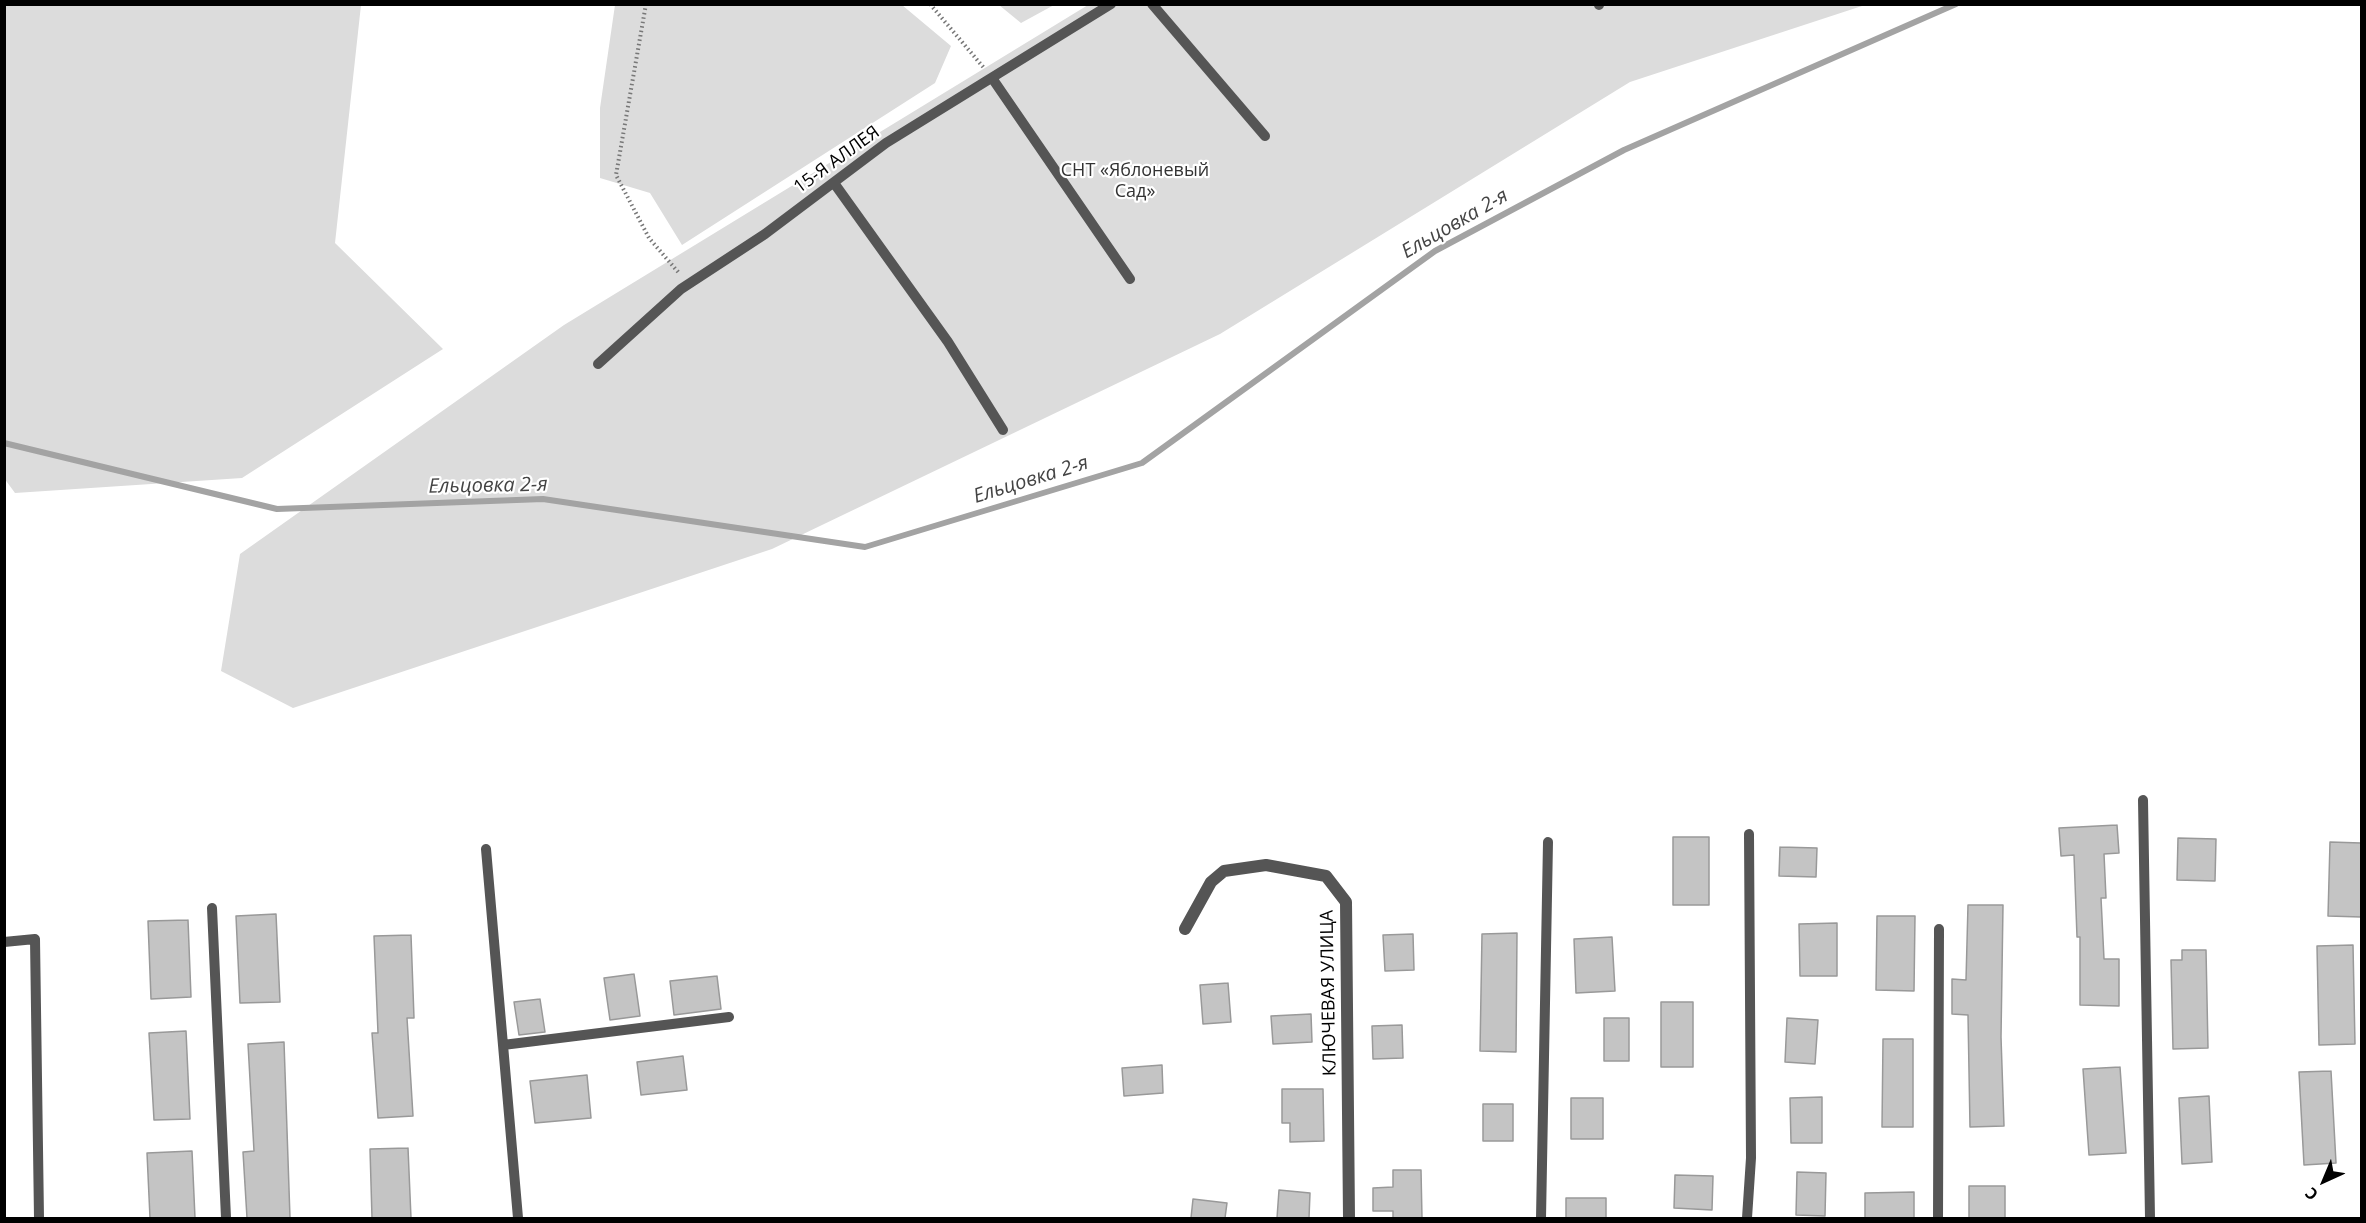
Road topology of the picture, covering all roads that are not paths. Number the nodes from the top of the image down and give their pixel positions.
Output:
1 (1111, 4) edge
2 (1152, 4) edge
3 (992, 78) junction
4 (1265, 136) dead end
5 (834, 183) junction
6 (1130, 279) dead end
7 (598, 364) dead end
8 (1003, 430) dead end
9 (2143, 800) dead end
10 (1749, 834) dead end
11 (1548, 842) dead end
12 (486, 849) dead end
13 (212, 908) dead end
14 (1185, 929) dead end
15 (1939, 929) dead end
16 (4, 942) edge
17 (729, 1017) dead end
18 (503, 1045) junction
19 (39, 1218) edge
20 (226, 1218) edge
21 (518, 1218) edge
22 (1349, 1218) edge
23 (1541, 1218) edge
24 (1746, 1218) edge
25 (1938, 1218) edge
26 (2150, 1218) edge

1 - 3 lane, 15-Я АЛЛЕЯ
2 - 4 lane
3 - 5 lane, 15-Я АЛЛЕЯ
3 - 6 lane
5 - 7 lane, 15-Я АЛЛЕЯ
5 - 8 lane
9 - 26 lane
10 - 24 lane
11 - 23 lane
12 - 18 lane
13 - 20 lane
14 - 22 street, КЛЮЧЕВАЯ УЛИЦА
15 - 25 lane
16 - 19 lane
17 - 18 lane
18 - 21 lane

